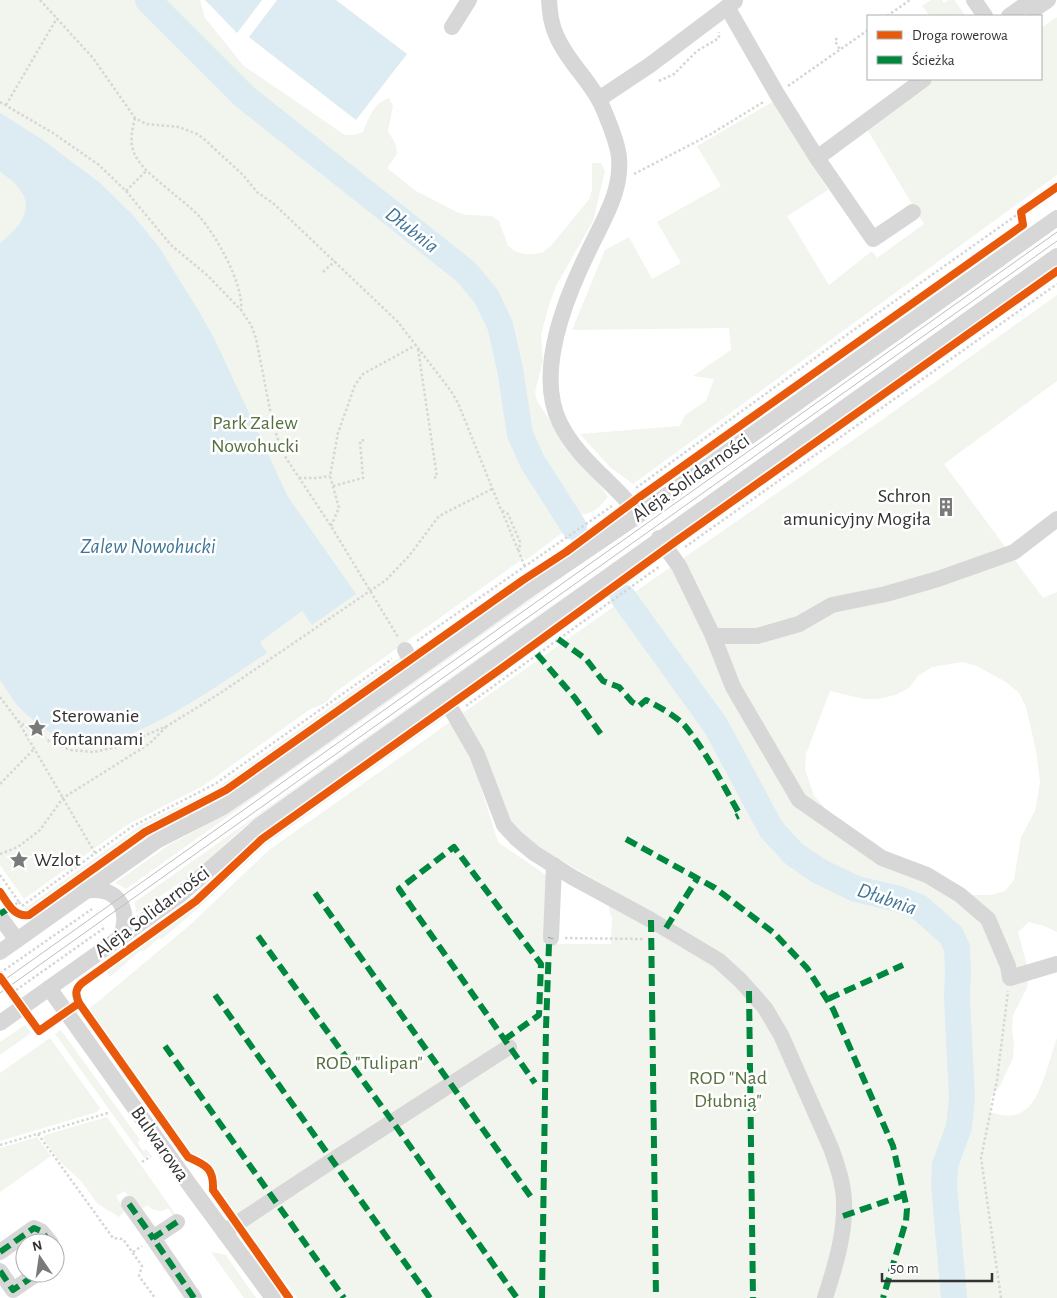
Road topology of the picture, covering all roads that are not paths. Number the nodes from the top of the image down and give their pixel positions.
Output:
1 (469, 0) edge
2 (549, 0) edge
3 (974, 0) edge
4 (1048, 0) edge
5 (731, 3) edge
6 (1030, 4) edge
7 (984, 15) edge
8 (1011, 15) edge
9 (452, 27) dead end
10 (923, 80) edge
11 (599, 99) junction
12 (817, 158) junction
13 (913, 212) dead end
14 (1057, 218) edge
15 (1057, 256) edge
16 (638, 515) junction
17 (1057, 518) edge
18 (660, 538) junction
19 (712, 636) junction
20 (405, 650) road end
21 (416, 670) junction
22 (443, 695) junction
23 (554, 865) junction
24 (84, 891) junction
25 (6, 909) edge
26 (121, 937) junction
27 (551, 938) road end
28 (16, 940) junction
29 (0, 952) edge
30 (1057, 964) edge
31 (49, 988) junction
32 (0, 1023) edge
33 (510, 1047) dead end
34 (129, 1204) dead end
35 (178, 1222) dead end
36 (224, 1232) junction
37 (27, 1233) edge
38 (43, 1233) edge
39 (15, 1241) edge
40 (148, 1241) junction
41 (0, 1252) edge
42 (0, 1271) edge
43 (23, 1283) edge
44 (194, 1298) edge
45 (273, 1298) edge
46 (825, 1298) edge

1 - 9 street
2 - 11 street
3 - 7 street
4 - 6 street
5 - 11 street
5 - 12 street
6 - 8 street
10 - 12 street
11 - 16 street
12 - 13 street
14 - 16 street, Aleja Solidarności
15 - 18 street, Aleja Solidarności
16 - 21 street, Aleja Solidarności
17 - 19 street
18 - 19 street
18 - 22 street, Aleja Solidarności
19 - 30 street
20 - 21 street
21 - 24 street, Aleja Solidarności
22 - 23 street
22 - 26 street, Aleja Solidarności
23 - 27 street
23 - 46 street
24 - 26 street
24 - 28 street, Aleja Solidarności
25 - 28 street
26 - 31 street, Aleja Solidarności
28 - 29 street, Aleja Solidarności
31 - 32 street, Aleja Solidarności
31 - 36 street, Bulwarowa
33 - 36 street
34 - 40 street
35 - 40 street
36 - 45 street, Bulwarowa
37 - 38 street
39 - 41 street
40 - 44 street
42 - 43 street

